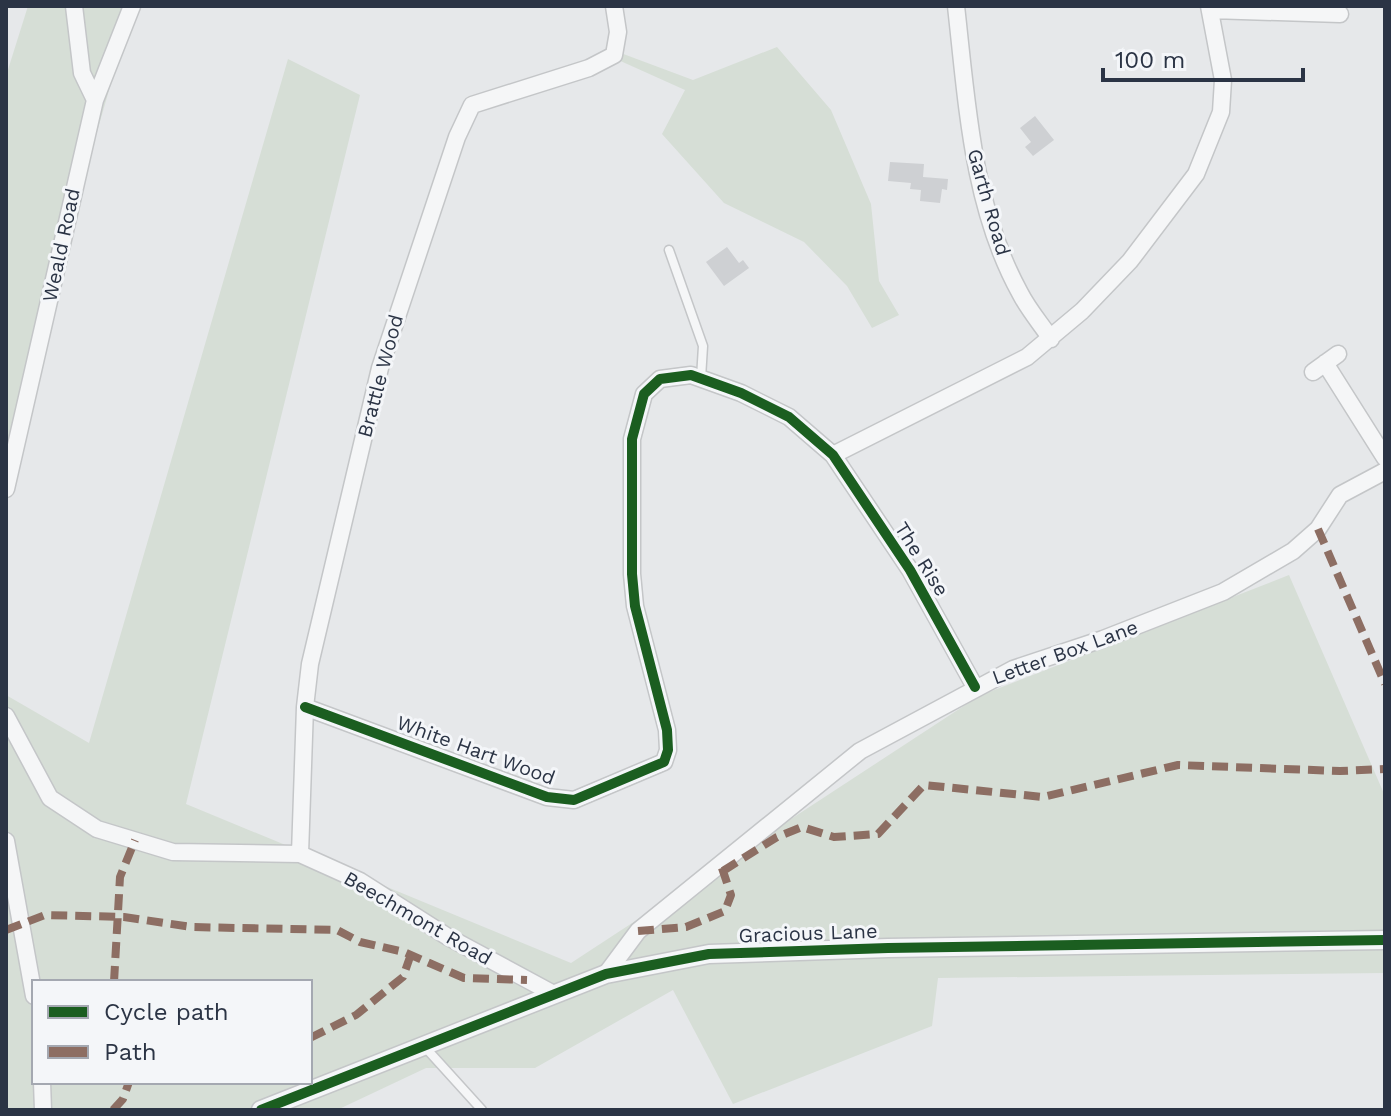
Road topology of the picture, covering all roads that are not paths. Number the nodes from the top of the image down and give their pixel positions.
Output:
1 (74, 6) edge
2 (132, 6) edge
3 (614, 6) edge
4 (956, 6) edge
5 (1210, 8) edge
6 (1340, 15) edge
7 (95, 100) junction
8 (669, 250) dead end
9 (1051, 339) junction
10 (1325, 363) dead end
11 (701, 379) junction
12 (833, 455) junction
13 (1385, 458) edge
14 (1385, 471) edge
15 (6, 489) edge
16 (975, 687) junction
17 (305, 707) junction
18 (6, 716) edge
19 (6, 841) edge
20 (300, 854) junction
21 (1385, 940) edge
22 (606, 974) junction
23 (32, 985) edge
24 (552, 993) junction
25 (423, 1045) junction
26 (42, 1084) edge
27 (43, 1110) edge
28 (261, 1110) edge
29 (482, 1110) edge

1 - 7 street
2 - 7 street, Weald Road
3 - 17 street, Brattle Wood
4 - 9 street, Garth Road
5 - 6 street
5 - 9 street
7 - 15 street, Weald Road
8 - 11 lane
9 - 12 street
10 - 13 street
11 - 12 street, White Hart Wood
11 - 17 street, White Hart Wood
12 - 16 street, The Rise
14 - 16 street, Letter Box Lane
16 - 22 street, Letter Box Lane
17 - 20 street, Brattle Wood
18 - 20 street, Beechmont Road
19 - 23 street
20 - 24 street, Beechmont Road
21 - 22 street, Gracious Lane
22 - 24 street, Gracious Lane
24 - 25 street, Gracious Lane
25 - 28 street, Gracious Lane
25 - 29 lane
26 - 27 street

